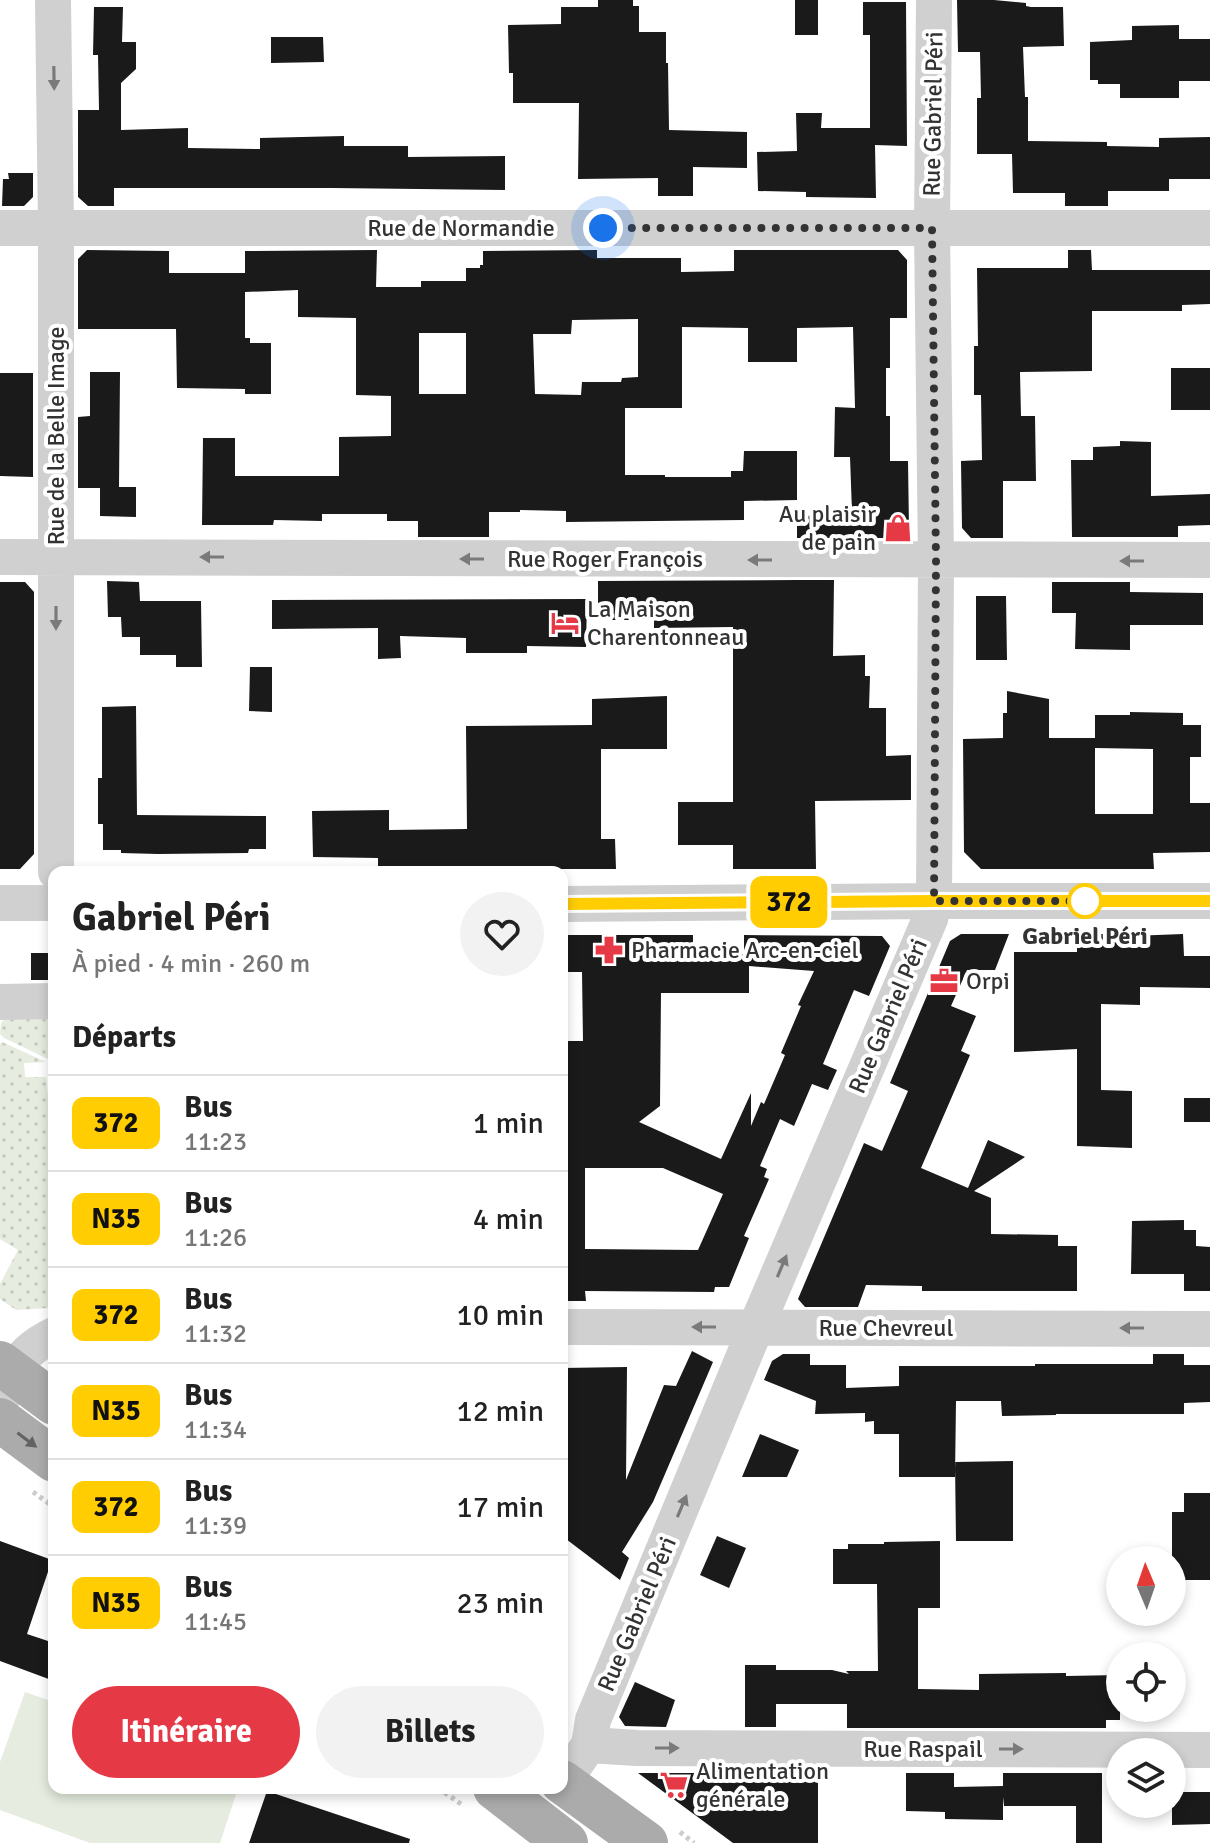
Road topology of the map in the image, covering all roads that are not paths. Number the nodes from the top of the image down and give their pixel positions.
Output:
1 (53, 0) edge
2 (934, 0) edge
3 (0, 228) edge
4 (56, 228) junction
5 (932, 228) junction
6 (1210, 228) edge
7 (0, 557) edge
8 (56, 557) junction
9 (1210, 560) edge
10 (936, 561) junction
11 (56, 866) edge
12 (934, 901) junction
13 (1210, 901) edge
14 (0, 903) edge
15 (48, 903) edge
16 (568, 904) edge
17 (48, 1001) edge
18 (0, 1002) edge
19 (568, 1327) edge
20 (756, 1327) junction
21 (1210, 1329) edge
22 (48, 1338) edge
23 (4, 1379) edge
24 (48, 1400) edge
25 (0, 1420) edge
26 (48, 1456) edge
27 (589, 1745) junction
28 (1210, 1750) edge
29 (568, 1783) edge
30 (514, 1794) edge
31 (555, 1807) edge
32 (646, 1843) edge

1 -> 4 street, Rue de la Belle Image
2 - 5 street, Rue Gabriel Péri
3 - 4 street, Rue de Normandie
4 - 5 street, Rue de Normandie
4 - 8 street, Rue de la Belle Image
5 - 6 street, Rue de Normandie
5 - 10 street, Rue Gabriel Péri
7 - 8 street, Rue Roger François
10 -> 8 street, Rue Roger François
8 -> 11 street, Rue de la Belle Image
9 -> 10 street, Rue Roger François
10 - 12 street, Rue Gabriel Péri
12 - 13 street
12 - 16 street
20 -> 12 street, Rue Gabriel Péri
14 - 15 street
17 - 18 street
20 -> 19 street, Rue Chevreul
21 -> 20 street, Rue Chevreul
27 -> 20 street, Rue Gabriel Péri
22 - 23 street
23 - 24 main road
25 -> 26 main road
27 -> 28 street, Rue Raspail
27 - 29 street, Rue Gabriel Péri
30 - 31 main road
31 - 32 main road

